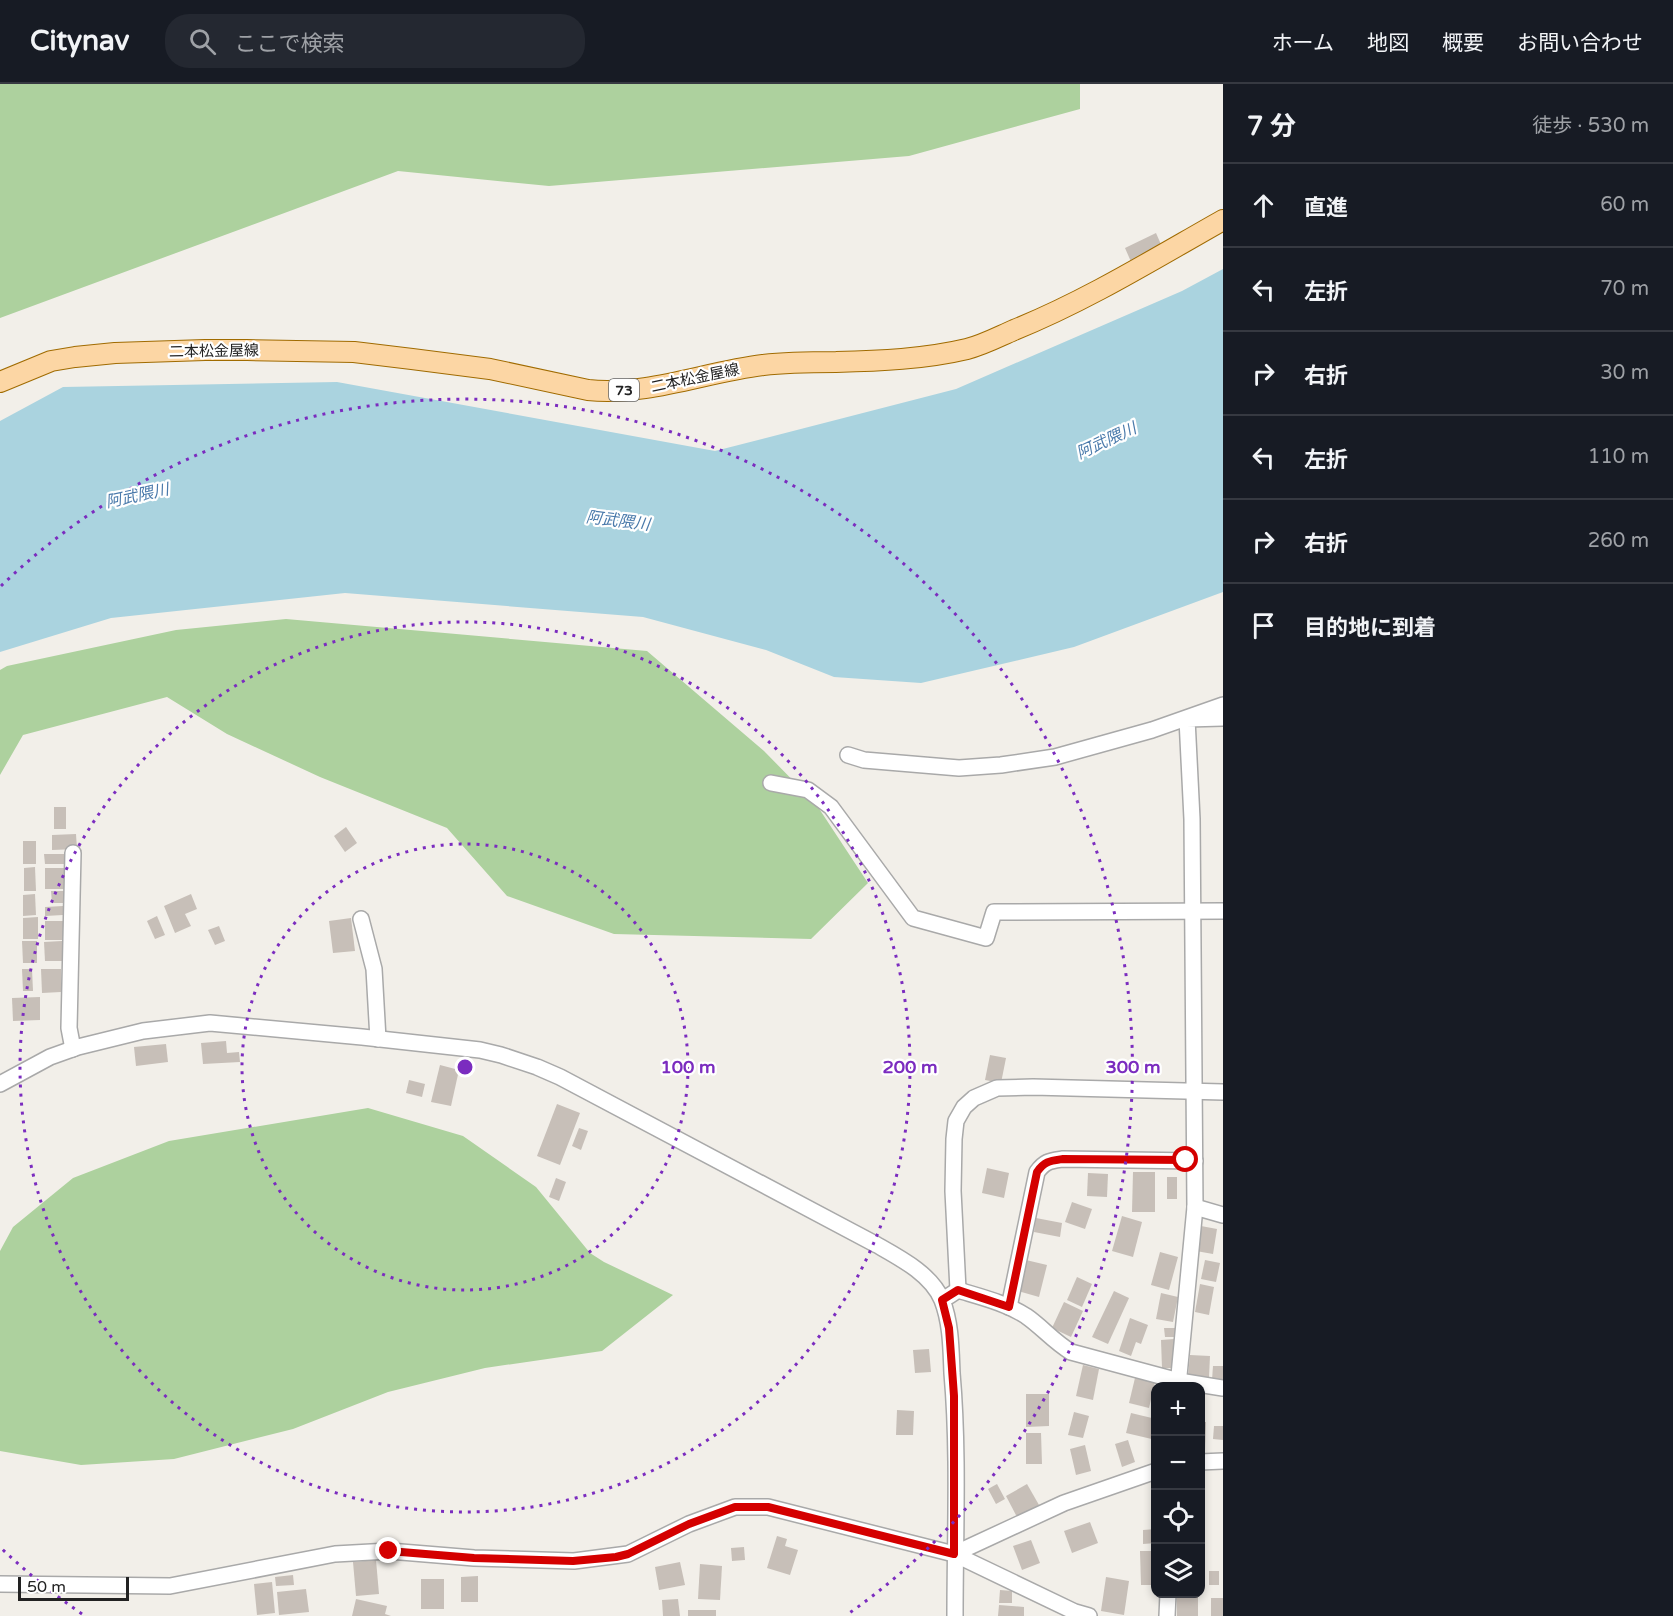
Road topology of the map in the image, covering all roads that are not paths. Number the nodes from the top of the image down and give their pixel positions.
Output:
1 (1223, 220) edge
2 (0, 382) edge
3 (1223, 705) edge
4 (1223, 718) edge
5 (1187, 719) junction
6 (848, 755) dead end
7 (771, 783) dead end
8 (73, 852) dead end
9 (1223, 911) edge
10 (1193, 912) junction
11 (361, 919) dead end
12 (378, 1039) junction
13 (73, 1049) junction
14 (0, 1084) edge
15 (1195, 1091) junction
16 (1223, 1092) edge
17 (1195, 1161) junction
18 (1195, 1207) junction
19 (1223, 1215) edge
20 (958, 1290) junction
21 (942, 1300) junction
22 (1009, 1307) junction
23 (1171, 1382) edge
24 (1178, 1382) edge
25 (1205, 1386) edge
26 (1223, 1388) edge
27 (1223, 1461) edge
28 (1205, 1462) edge
29 (1151, 1472) edge
30 (954, 1554) junction
31 (0, 1584) edge
32 (1168, 1598) edge
33 (955, 1616) edge
34 (1089, 1616) edge
35 (1167, 1616) edge

1 - 2 main road, 二本松金屋線 / 73
3 - 5 street
4 - 5 street
5 - 6 street
5 - 10 street
7 - 10 street
8 - 13 street
9 - 10 street
10 - 15 street
11 - 12 street
12 - 13 street
12 - 21 street
13 - 14 street
15 - 16 street
15 - 17 street
15 - 20 street
17 - 18 street
17 - 22 street
18 - 19 street
18 - 24 street
20 - 21 street
20 - 22 street
21 - 30 street
22 - 23 street
25 - 26 street
27 - 28 street
29 - 30 street
30 - 31 street
30 - 33 street
30 - 34 street
32 - 35 street

